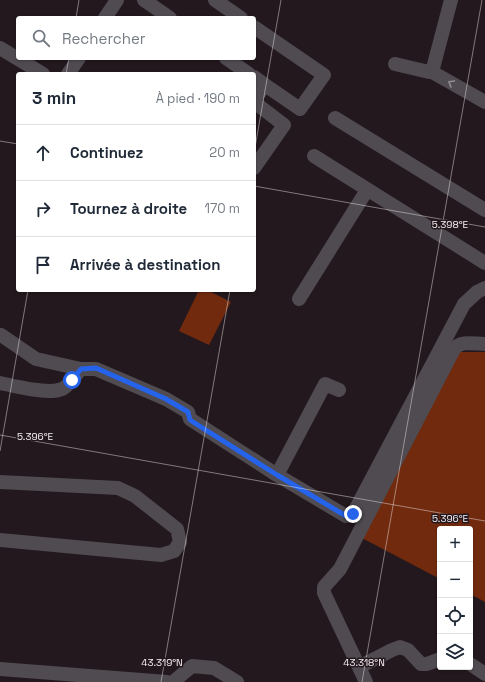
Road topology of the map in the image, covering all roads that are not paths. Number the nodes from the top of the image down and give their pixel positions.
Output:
1 (117, 0) edge
2 (215, 0) edge
3 (452, 0) edge
4 (152, 2) edge
5 (106, 16) edge
6 (168, 16) edge
7 (238, 16) edge
8 (256, 28) edge
9 (0, 48) edge
10 (16, 58) edge
11 (20, 60) edge
12 (78, 60) edge
13 (229, 60) edge
14 (395, 64) dead end
15 (40, 72) edge
16 (69, 72) edge
17 (246, 72) edge
18 (432, 72) junction
19 (260, 81) edge
20 (256, 94) edge
21 (485, 102) edge
22 (256, 103) edge
23 (335, 118) dead end
24 (314, 156) dead end
25 (256, 165) edge
26 (367, 190) junction
27 (485, 210) edge
28 (485, 264) edge
29 (485, 288) edge
30 (299, 299) dead end
31 (0, 335) edge
32 (485, 344) edge
33 (81, 369) junction
34 (0, 383) edge
35 (340, 390) dead end
36 (277, 475) junction
37 (0, 482) edge
38 (0, 540) edge
39 (437, 660) edge
40 (473, 666) edge
41 (359, 667) junction
42 (0, 669) edge
43 (485, 674) edge
44 (167, 682) edge
45 (173, 682) edge
46 (237, 682) edge
47 (366, 682) edge

1 - 5 street
2 - 7 street
3 - 18 street
4 - 6 street
8 - 19 street
9 - 10 street
11 - 15 street
12 - 16 street
13 - 17 street
14 - 18 street
21 -> 18 street
19 - 20 street
22 - 25 street
23 - 27 street
24 - 26 street
26 - 28 street
26 - 30 street
29 - 36 street
31 - 33 street
32 - 41 street
33 - 34 street
33 - 36 street
35 - 36 street
37 - 38 street
39 - 41 street
40 - 43 street
41 - 47 street
42 - 44 street
45 - 46 street

